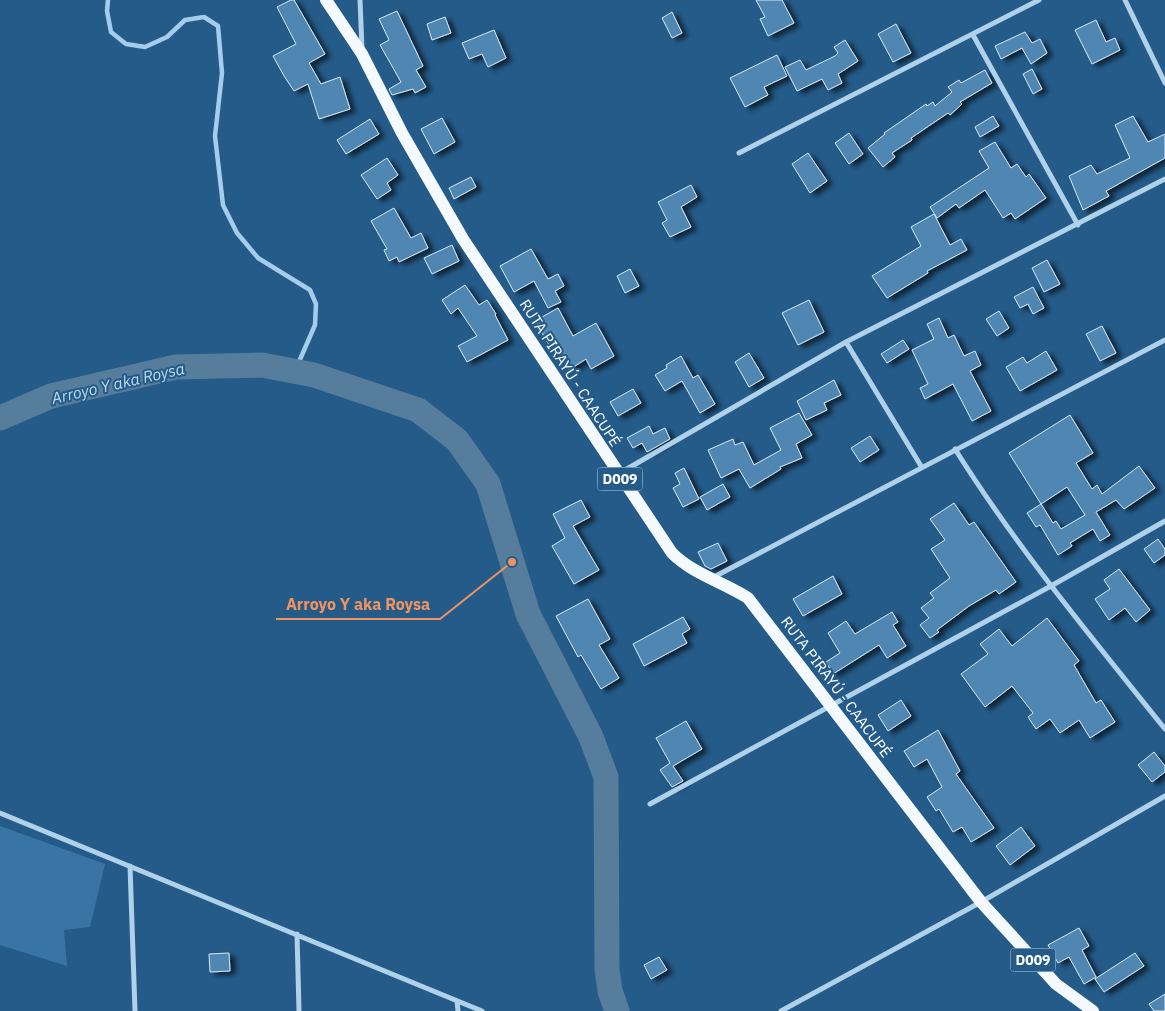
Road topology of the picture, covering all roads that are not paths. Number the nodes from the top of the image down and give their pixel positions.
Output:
1 (326, 0) edge
2 (360, 0) edge
3 (1039, 0) edge
4 (1125, 0) edge
5 (973, 35) junction
6 (362, 54) junction
7 (1165, 83) edge
8 (738, 153) dead end
9 (1165, 178) edge
10 (1078, 224) junction
11 (1165, 340) edge
12 (846, 342) junction
13 (955, 449) junction
14 (921, 466) junction
15 (617, 475) junction
16 (1165, 521) edge
17 (712, 578) junction
18 (1051, 586) junction
19 (830, 707) junction
20 (1165, 729) edge
21 (1165, 796) edge
22 (650, 804) dead end
23 (0, 813) edge
24 (130, 866) junction
25 (981, 902) junction
26 (297, 934) junction
27 (457, 1001) junction
28 (135, 1011) edge
29 (299, 1011) edge
30 (458, 1011) edge
31 (482, 1011) edge
32 (781, 1011) edge
33 (1092, 1011) edge

1 - 6 main road, RUTA PIRAYÚ - CAACUPÉ / D009
2 - 6 street
3 - 5 street
4 - 7 street
5 - 8 street
5 - 10 street
6 - 15 main road, RUTA PIRAYÚ - CAACUPÉ / D009
9 - 10 street
10 - 12 street
11 - 13 street
12 - 14 street
12 - 15 street
13 - 14 street
13 - 18 street
14 - 17 street
15 - 17 main road, RUTA PIRAYÚ - CAACUPÉ / D009
16 - 18 street
17 - 19 main road, RUTA PIRAYÚ - CAACUPÉ / D009
18 - 19 street
18 - 20 street
19 - 22 street
19 - 25 main road, RUTA PIRAYÚ - CAACUPÉ / D009
21 - 25 street
23 - 24 street
24 - 26 street
24 - 28 street
25 - 32 street
25 - 33 main road, RUTA PIRAYÚ - CAACUPÉ / D009
26 - 27 street
26 - 29 street
27 - 30 street
27 - 31 street

